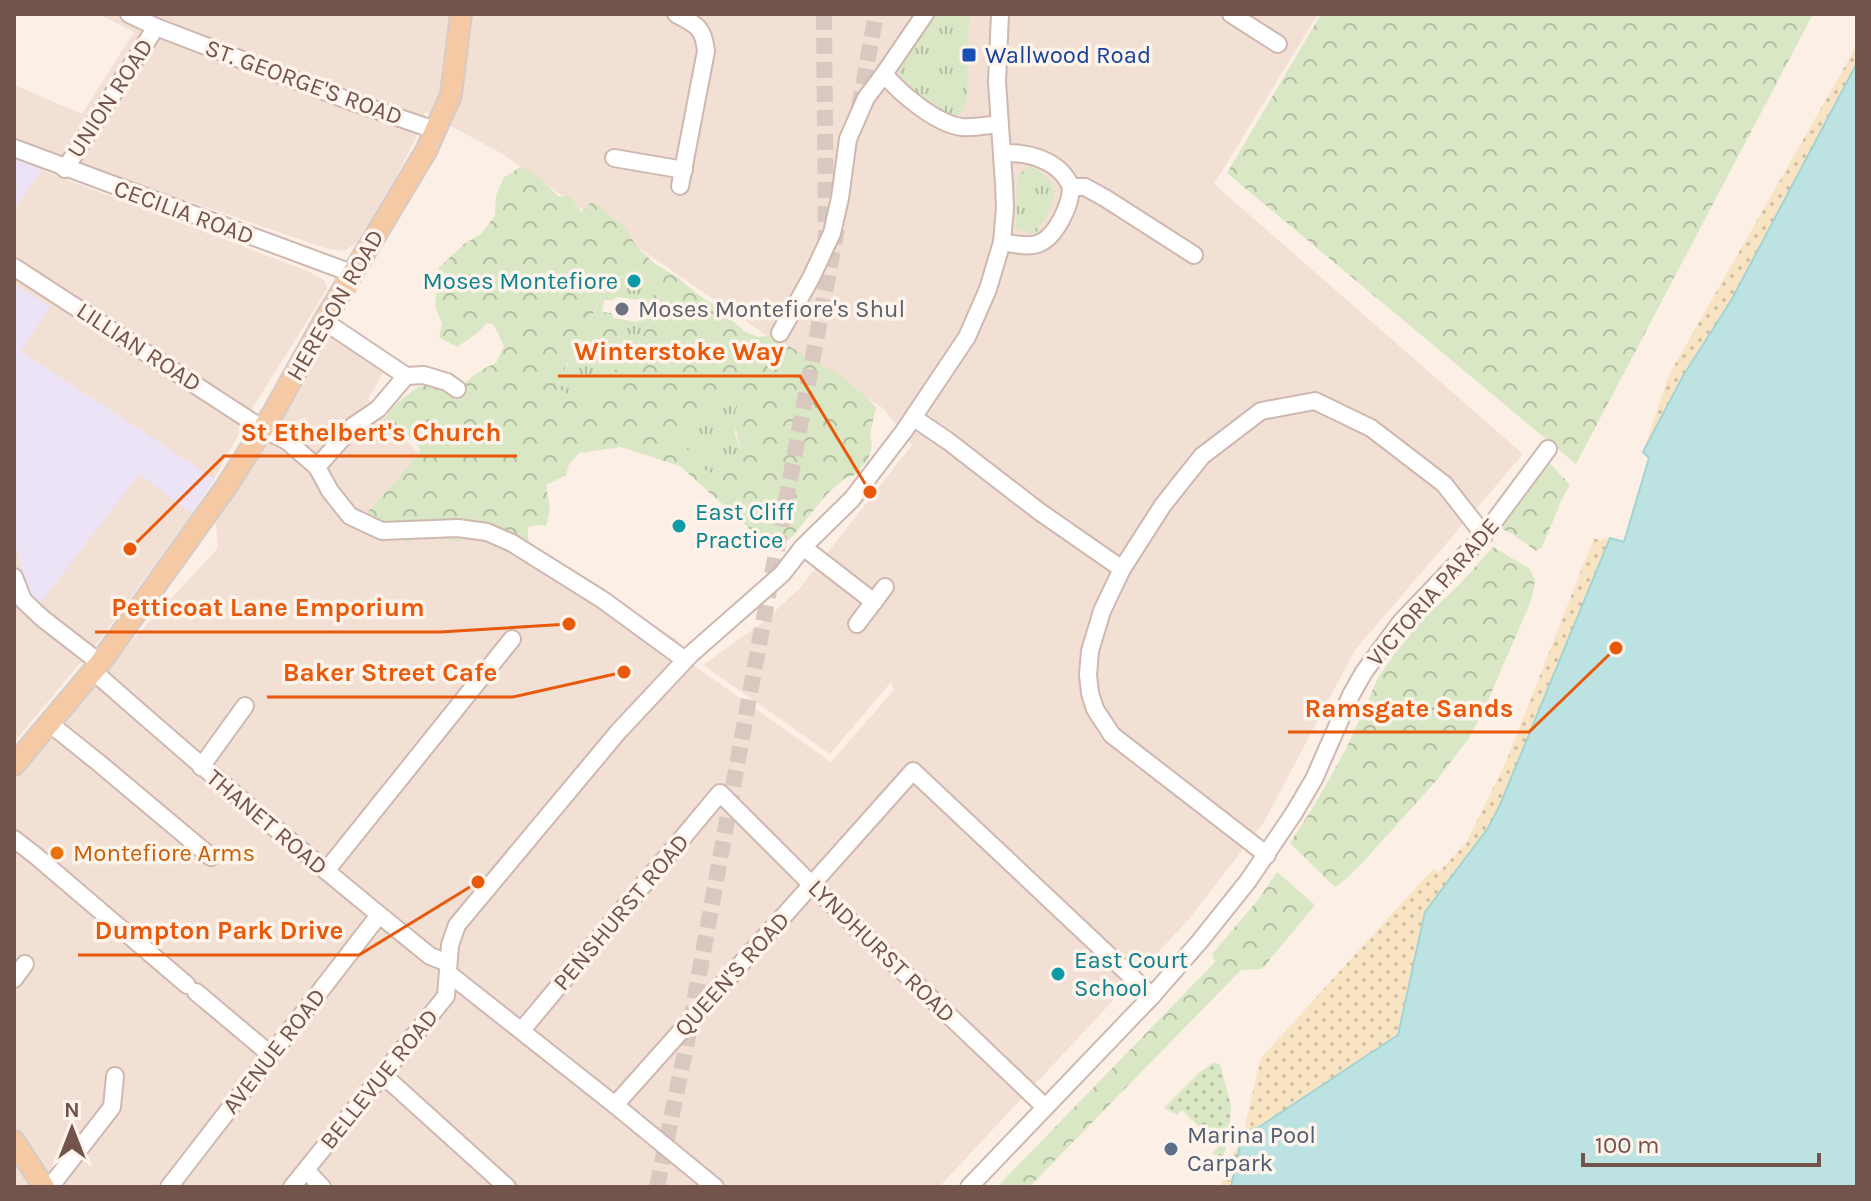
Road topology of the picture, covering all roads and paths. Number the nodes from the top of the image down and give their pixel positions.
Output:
1 (129, 14) edge
2 (461, 14) edge
3 (676, 14) edge
4 (925, 14) edge
5 (1000, 14) edge
6 (1231, 14) edge
7 (156, 27) junction
8 (1278, 44) dead end
9 (884, 74) junction
10 (1000, 124) junction
11 (435, 130) junction
12 (14, 148) edge
13 (1002, 153) junction
14 (614, 158) dead end
15 (65, 169) junction
16 (1071, 187) junction
17 (1002, 242) junction
18 (1194, 255) dead end
19 (14, 267) edge
20 (354, 274) junction
21 (324, 321) junction
22 (780, 333) dead end
23 (406, 376) junction
24 (457, 389) dead end
25 (914, 418) junction
26 (263, 429) junction
27 (1548, 449) dead end
28 (317, 467) junction
29 (1484, 535) junction
30 (803, 547) junction
31 (1122, 569) junction
32 (14, 577) edge
33 (885, 587) dead end
34 (874, 602) junction
35 (857, 624) dead end
36 (512, 639) dead end
37 (685, 660) junction
38 (97, 667) junction
39 (244, 705) dead end
40 (49, 723) junction
41 (14, 765) edge
42 (201, 767) junction
43 (720, 793) joint
44 (14, 839) edge
45 (1267, 855) junction
46 (211, 857) dead end
47 (326, 871) junction
48 (811, 884) junction
49 (379, 915) junction
50 (25, 964) dead end
51 (448, 968) junction
52 (14, 979) edge
53 (1152, 996) junction
54 (522, 1030) junction
55 (271, 1055) junction
56 (383, 1075) junction
57 (115, 1076) dead end
58 (615, 1105) junction
59 (1045, 1107) junction
60 (14, 1141) edge
61 (306, 1170) junction
62 (40, 1185) edge
63 (169, 1187) edge
64 (292, 1187) edge
65 (322, 1187) edge
66 (507, 1187) edge
67 (715, 1187) edge
68 (969, 1187) edge

1 - 7 street, ST. GEORGE'S ROAD
2 - 11 main road, HERESON ROAD
3 - 14 street
4 - 9 street
5 - 10 street, BELLEVUE ROAD
6 - 8 street
7 - 11 street, ST. GEORGE'S ROAD
7 - 15 street, UNION ROAD
9 - 10 street
9 - 22 street
10 - 13 street, BELLEVUE ROAD
11 - 20 main road, HERESON ROAD
12 - 15 street, CECILIA ROAD
13 - 16 street
13 - 17 street, BELLEVUE ROAD
15 - 20 street, CECILIA ROAD
16 - 17 street
16 - 18 street
17 - 25 street, BELLEVUE ROAD
19 - 26 street, LILLIAN ROAD
20 - 21 main road, HERESON ROAD
21 - 23 street
21 - 26 main road, HERESON ROAD
23 - 24 street
23 - 28 street
25 - 30 street, BELLEVUE ROAD
25 - 31 street
26 - 28 street, LILLIAN ROAD
26 - 38 main road, HERESON ROAD
27 - 29 street, VICTORIA PARADE
28 - 37 street, LILLIAN ROAD
29 - 31 street
29 - 45 street, VICTORIA PARADE
30 - 34 street
30 - 37 street, BELLEVUE ROAD
31 - 45 street
32 - 38 street, THANET ROAD
33 - 34 street
34 - 35 street
36 - 47 street
37 - 51 street, BELLEVUE ROAD
38 - 40 main road, HERESON ROAD
38 - 42 street, THANET ROAD
39 - 42 street
40 - 41 main road, HERESON ROAD
40 - 46 street
42 - 47 street, THANET ROAD
43 - 48 street, LYNDHURST ROAD
43 - 54 street, PENSHURST ROAD
44 - 55 street
45 - 53 street, VICTORIA PARADE
47 - 49 street, THANET ROAD
48 - 53 street, QUEEN'S ROAD
48 - 58 street, QUEEN'S ROAD
48 - 59 street, LYNDHURST ROAD
49 - 51 street, THANET ROAD
49 - 55 street, AVENUE ROAD
50 - 52 street
51 - 54 street, THANET ROAD
51 - 56 street, BELLEVUE ROAD
53 - 59 street, VICTORIA PARADE
54 - 58 street, THANET ROAD
55 - 63 street, AVENUE ROAD
56 - 61 street, BELLEVUE ROAD
56 - 66 street
57 - 62 street
58 - 67 street, THANET ROAD
59 - 68 street, VICTORIA PARADE
60 - 62 main road
61 - 64 street, BELLEVUE ROAD
61 - 65 street

